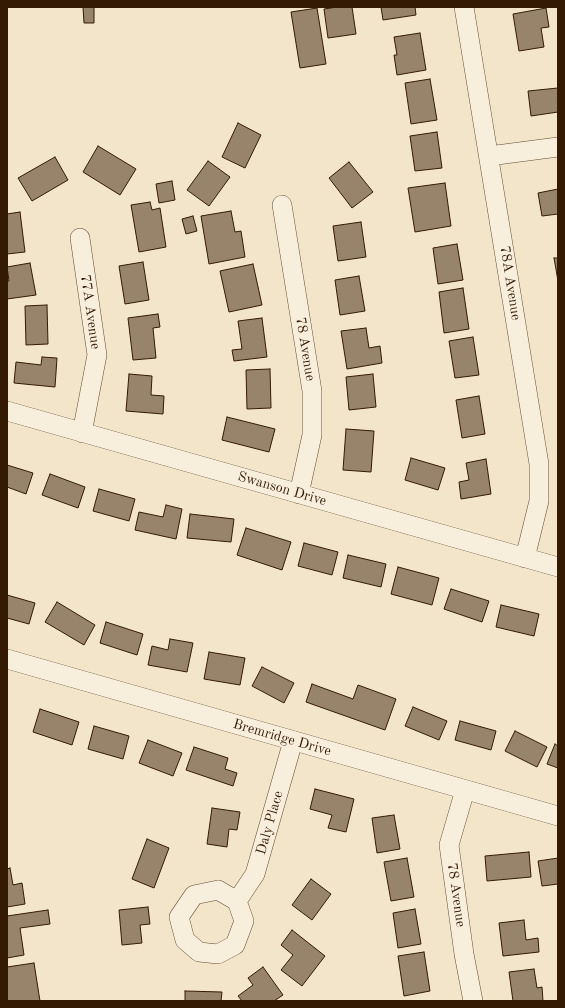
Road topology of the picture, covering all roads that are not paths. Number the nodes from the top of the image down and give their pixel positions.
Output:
1 (464, 7) edge
2 (558, 147) edge
3 (489, 156) junction
4 (282, 205) dead end
5 (80, 238) dead end
6 (7, 412) edge
7 (82, 433) junction
8 (299, 494) junction
9 (526, 558) junction
10 (558, 567) edge
11 (7, 659) edge
12 (293, 741) junction
13 (465, 790) junction
14 (558, 816) edge
15 (237, 901) dead end
16 (473, 1001) edge

1 - 3 street, 78A Avenue
2 - 3 street
3 - 9 street, 78A Avenue
4 - 8 street, 78 Avenue
5 - 7 street, 77A Avenue
6 - 7 street, Swanson Drive
7 - 8 street, Swanson Drive
8 - 9 street, Swanson Drive
9 - 10 street, Swanson Drive
11 - 12 street, Bremridge Drive
12 - 13 street, Bremridge Drive
12 - 15 street, Daly Place
13 - 14 street, Bremridge Drive
13 - 16 street, 78 Avenue

